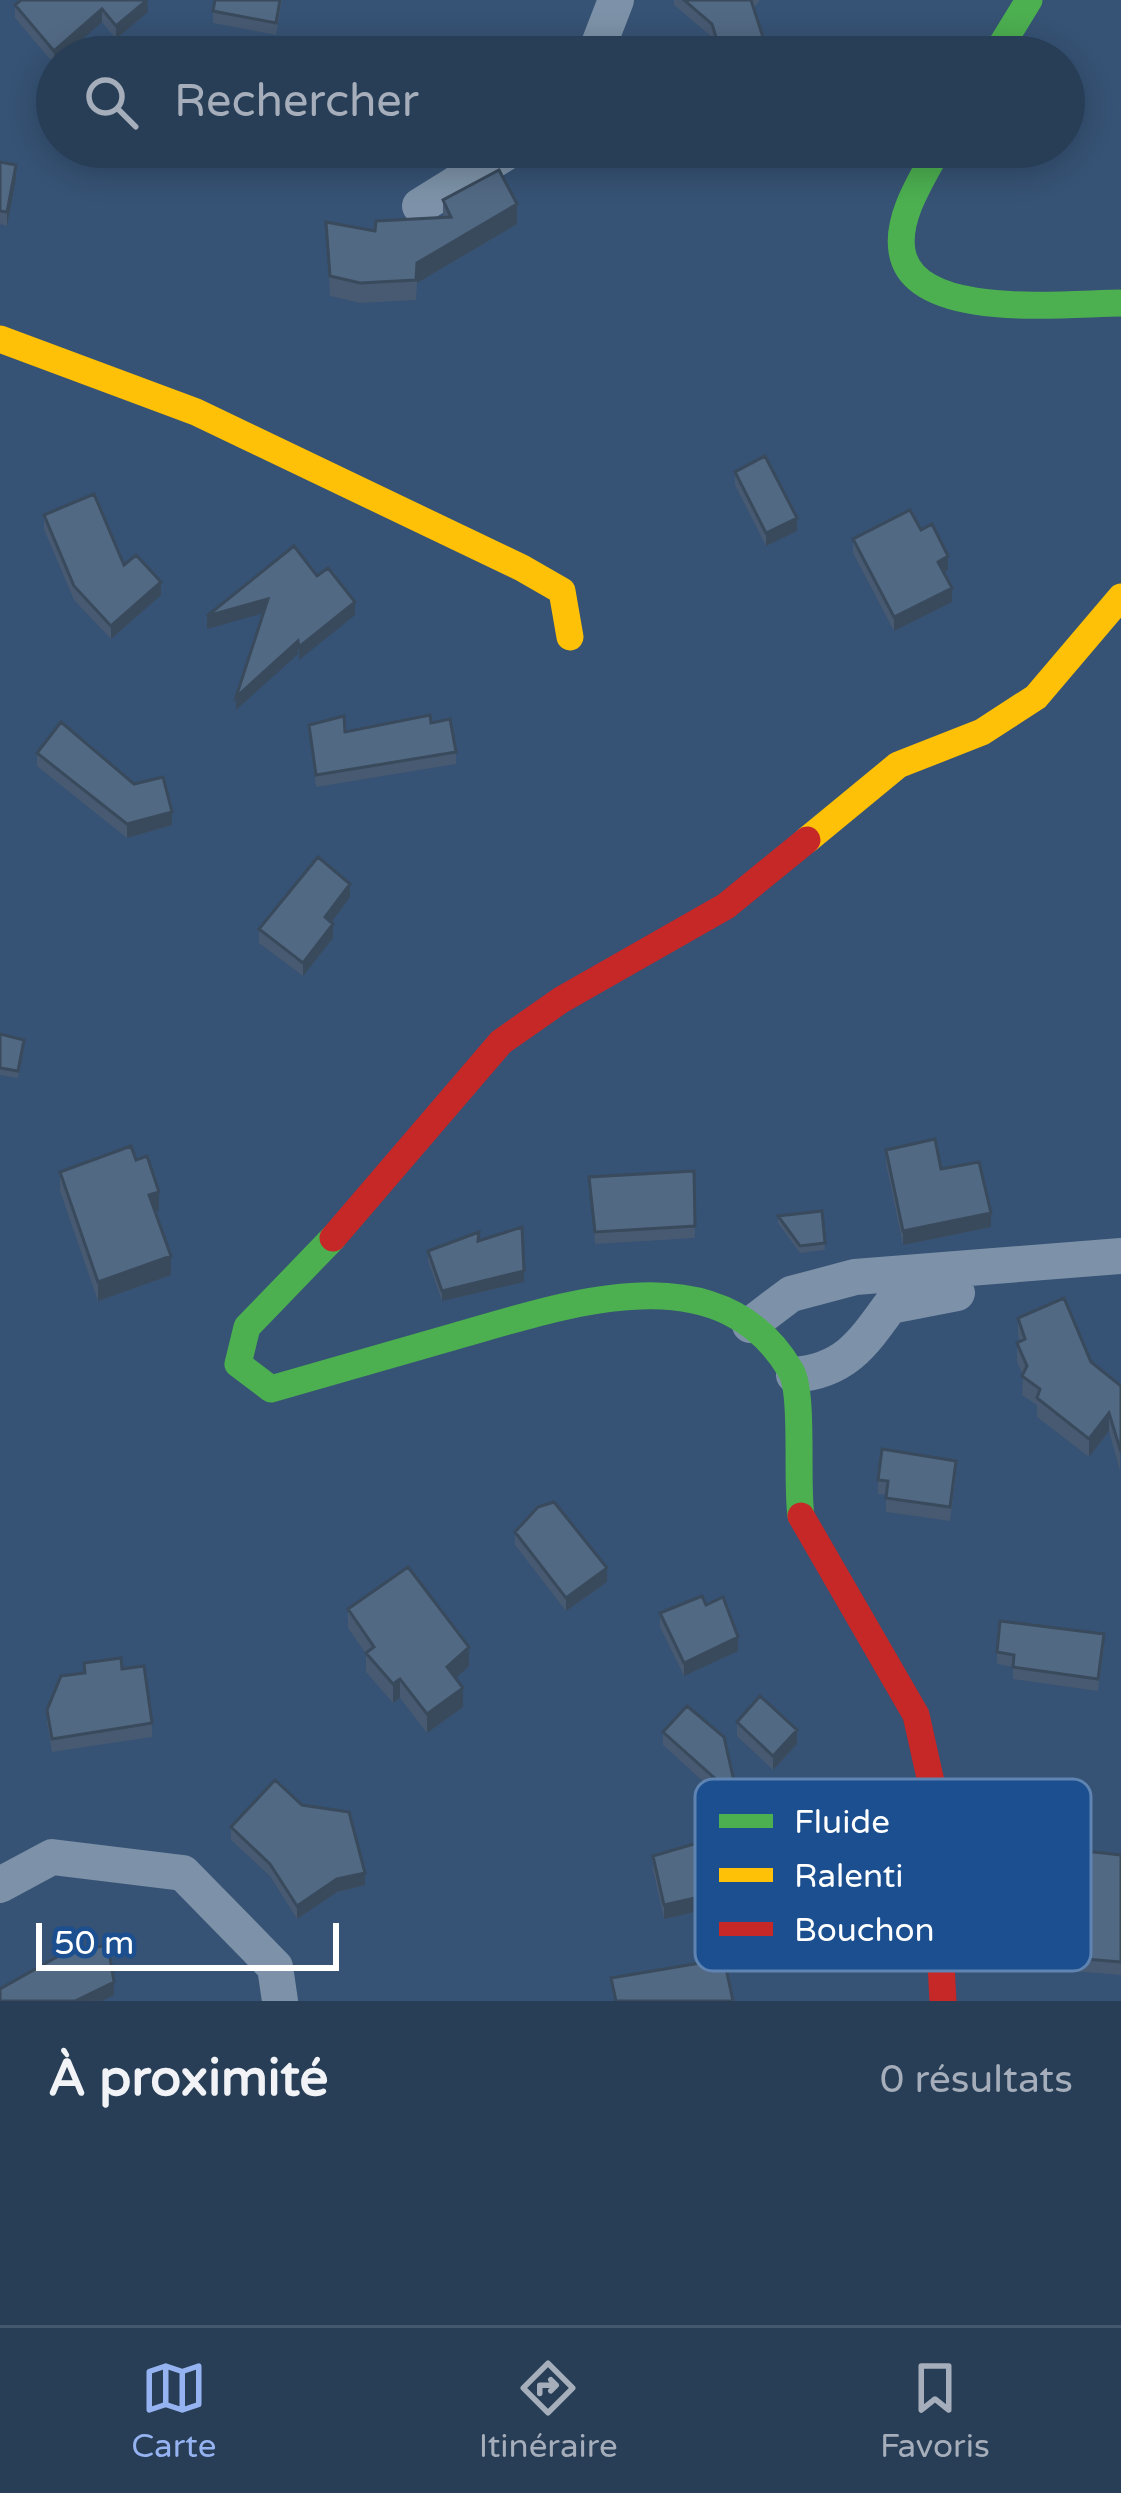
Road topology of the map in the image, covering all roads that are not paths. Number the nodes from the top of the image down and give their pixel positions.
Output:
1 (616, 0) edge
2 (1029, 0) edge
3 (602, 36) edge
4 (1007, 36) edge
5 (481, 168) edge
6 (926, 168) edge
7 (420, 206) dead end
8 (1121, 303) edge
9 (0, 339) edge
10 (1121, 597) edge
11 (571, 638) dead end
12 (1121, 1256) edge
13 (1121, 1274) edge
14 (750, 1325) junction
15 (794, 1375) junction
16 (930, 1779) edge
17 (0, 1886) edge
18 (941, 1971) edge
19 (280, 2001) edge
20 (943, 2001) edge

1 - 3 street
2 - 4 street
5 - 7 street
6 - 8 street
9 - 11 street
10 - 14 street
12 - 14 street
13 - 15 street
14 - 15 street
15 - 16 street
17 - 19 street
18 - 20 street

